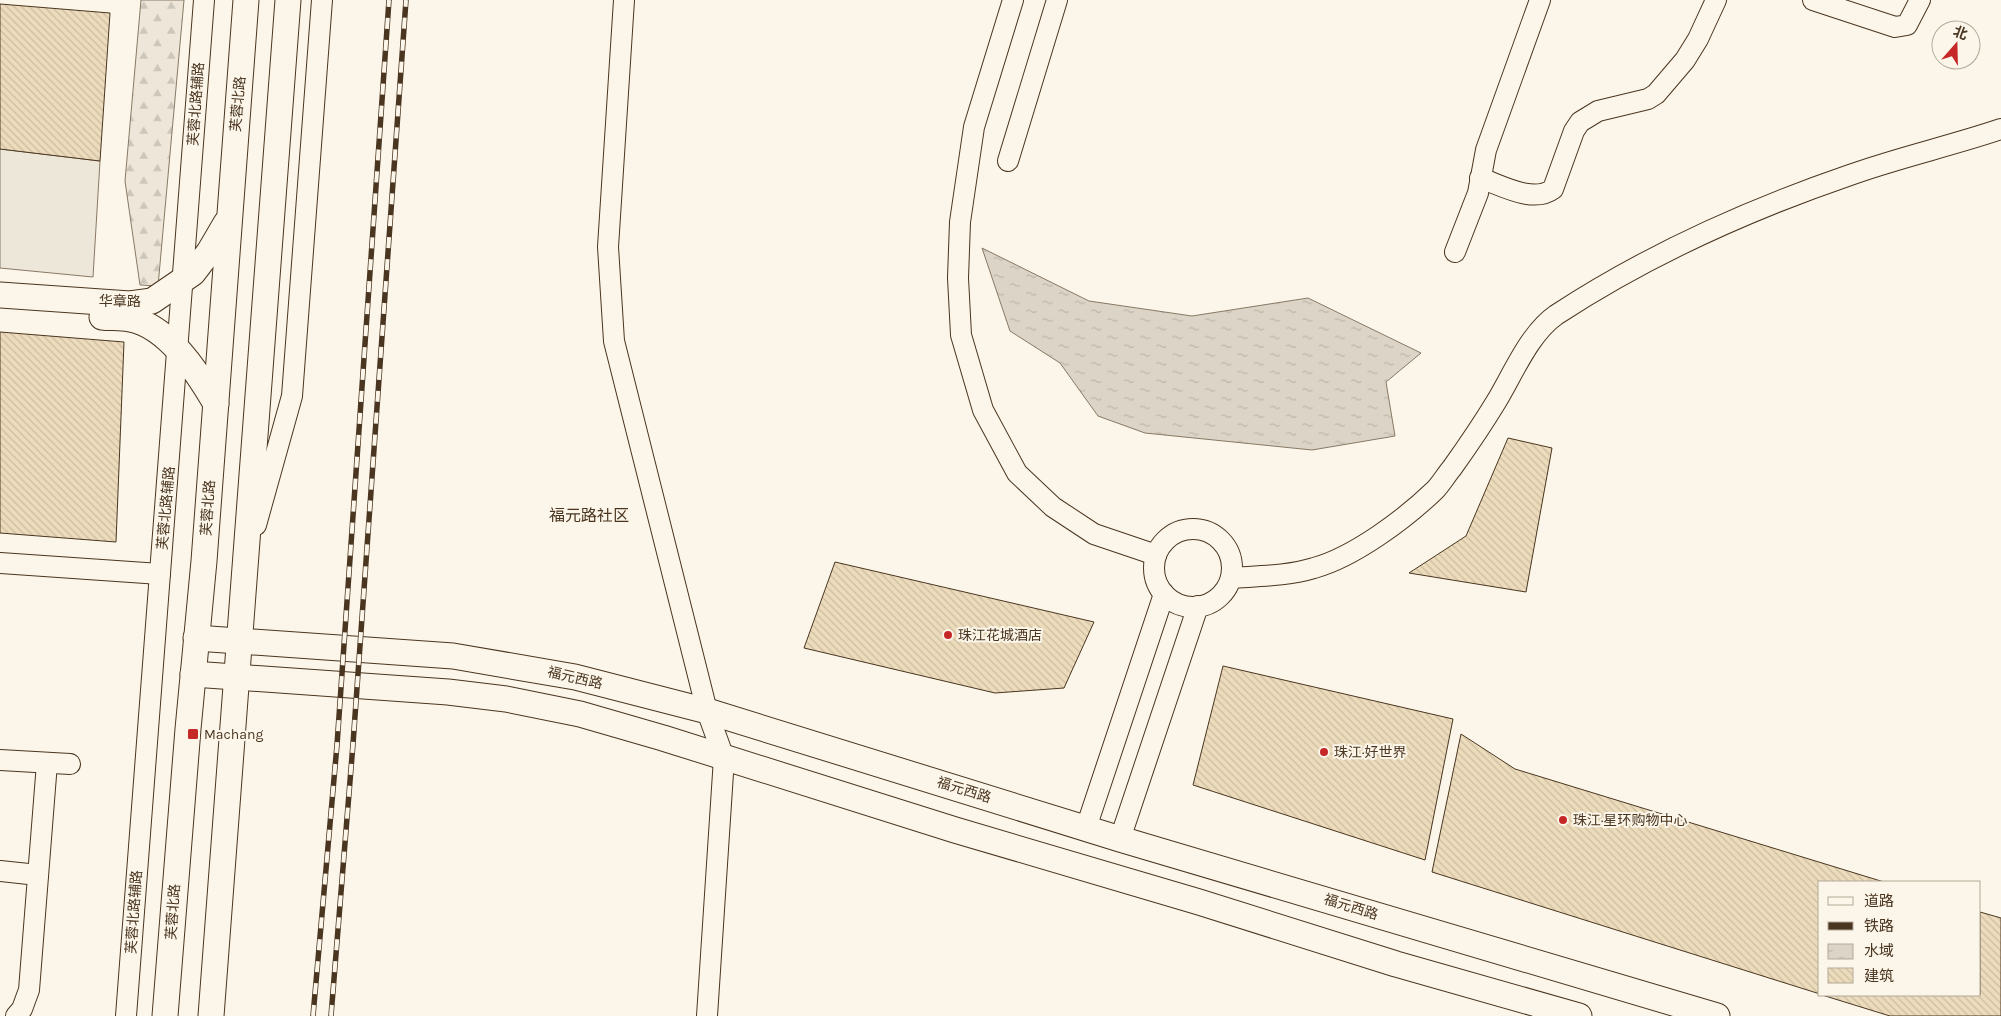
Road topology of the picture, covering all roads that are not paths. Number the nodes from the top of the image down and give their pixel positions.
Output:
1 (204, 0) edge
2 (246, 0) edge
3 (288, 0) edge
4 (322, 0) edge
5 (624, 0) edge
6 (1013, 0) edge
7 (1057, 0) edge
8 (1540, 0) edge
9 (1716, 0) edge
10 (1813, 0) edge
11 (1920, 0) edge
12 (2001, 129) edge
13 (1008, 161) dead end
14 (1480, 178) junction
15 (230, 216) junction
16 (1455, 252) dead end
17 (183, 280) junction
18 (0, 296) edge
19 (0, 311) edge
20 (178, 351) junction
21 (216, 404) junction
22 (1156, 555) junction
23 (246, 560) junction
24 (0, 563) edge
25 (160, 574) junction
26 (1231, 578) junction
27 (1164, 594) junction
28 (1198, 606) junction
29 (196, 638) junction
30 (239, 642) junction
31 (193, 674) junction
32 (236, 677) junction
33 (707, 711) junction
34 (724, 758) junction
35 (0, 760) edge
36 (47, 763) junction
37 (70, 764) dead end
38 (1086, 828) junction
39 (1120, 839) junction
40 (0, 871) edge
41 (38, 874) junction
42 (16, 1016) edge
43 (126, 1016) edge
44 (165, 1016) edge
45 (211, 1016) edge
46 (708, 1016) edge
47 (1579, 1016) edge
48 (1716, 1016) edge

1 - 17 street, 芙蓉北路辅路
2 - 15 main road, 芙蓉北路
3 - 23 main road
4 - 23 street
5 - 33 street
6 - 22 street
7 - 13 street
8 - 14 street
9 - 14 street
10 - 11 street
12 - 26 street
14 - 16 street
15 - 17 main road, 华章路
15 - 21 main road, 芙蓉北路
17 - 18 main road, 华章路
17 - 20 street, 芙蓉北路辅路
19 - 20 main road, 华章路
20 - 21 main road, 华章路
20 - 25 street, 芙蓉北路辅路
21 - 29 main road, 芙蓉北路
22 - 26 street
22 - 27 street
23 - 30 main road
24 - 25 street
25 - 43 street, 芙蓉北路辅路
26 - 28 street
27 - 28 street
27 - 38 street
28 - 39 street
29 - 30 main road, 福元西路
29 - 31 main road, 芙蓉北路
30 - 32 main road
30 - 33 main road, 福元西路
31 - 32 main road
31 - 44 main road, 芙蓉北路
32 - 34 main road
32 - 45 main road
33 - 34 street
33 - 38 main road, 福元西路
34 - 46 street
34 - 47 main road
35 - 36 street
36 - 37 street
36 - 41 street
38 - 39 main road, 福元西路
39 - 48 main road, 福元西路
40 - 41 street
41 - 42 street

